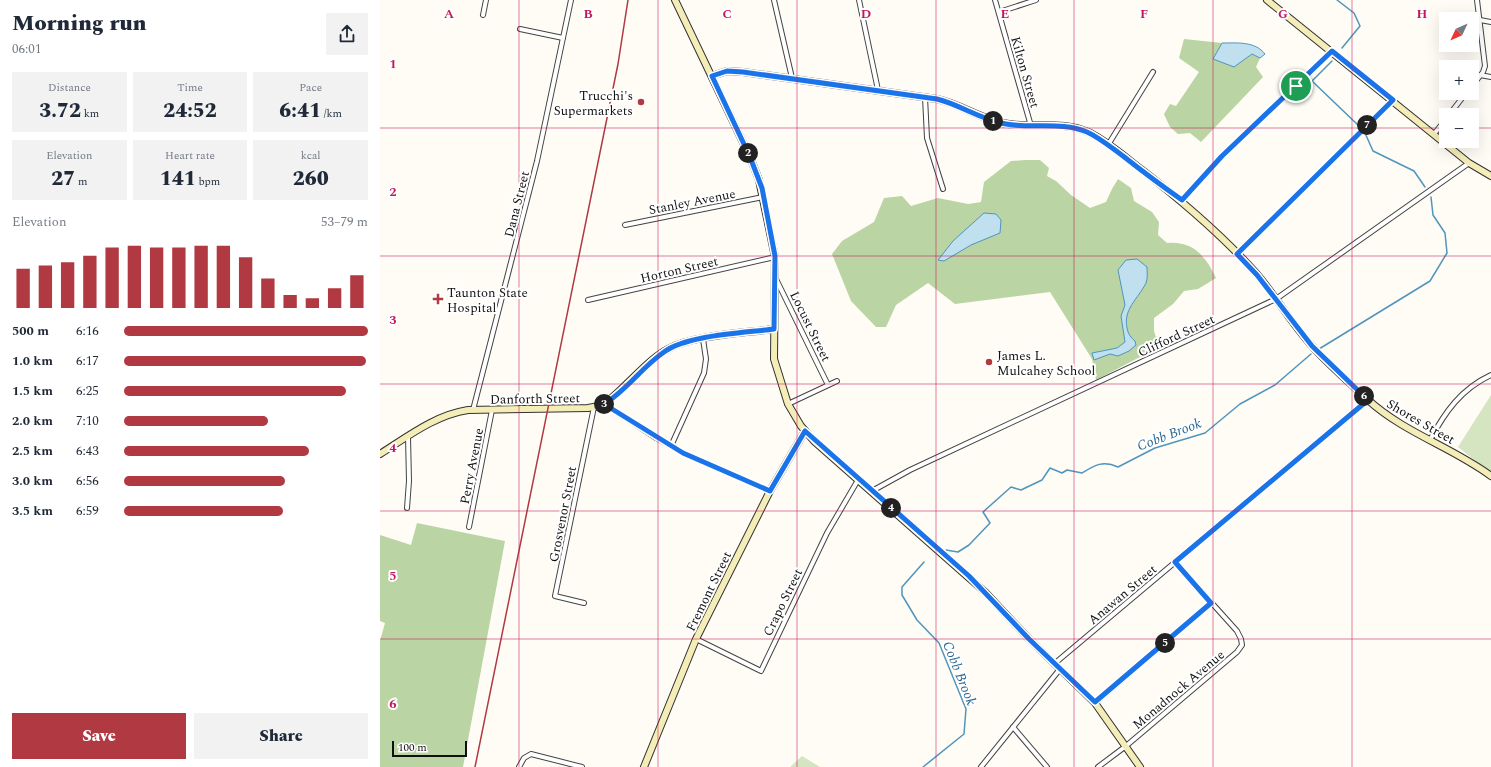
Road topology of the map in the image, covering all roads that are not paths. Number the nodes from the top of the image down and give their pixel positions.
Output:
1 (486, 0) edge
2 (571, 0) edge
3 (675, 0) edge
4 (774, 0) edge
5 (859, 0) edge
6 (995, 0) edge
7 (1036, 0) edge
8 (1267, 0) edge
9 (1477, 0) edge
10 (998, 12) junction
11 (483, 14) dead end
12 (1480, 20) junction
13 (1491, 22) edge
14 (520, 29) dead end
15 (563, 38) junction
16 (1332, 51) junction
17 (1153, 72) dead end
18 (712, 76) junction
19 (1480, 76) joint
20 (1491, 77) edge
21 (792, 78) junction
22 (878, 90) junction
23 (924, 97) junction
24 (1393, 100) junction
25 (1461, 100) edge
26 (1454, 108) edge
27 (1031, 126) junction
28 (1439, 128) edge
29 (1434, 134) junction
30 (1108, 145) junction
31 (1469, 163) junction
32 (1491, 176) edge
33 (942, 189) dead end
34 (764, 197) junction
35 (1182, 200) junction
36 (625, 225) dead end
37 (1237, 254) junction
38 (775, 256) junction
39 (775, 277) junction
40 (1276, 299) junction
41 (588, 300) dead end
42 (774, 329) junction
43 (703, 338) junction
44 (1491, 374) edge
45 (837, 381) dead end
46 (828, 385) junction
47 (1368, 400) junction
48 (604, 404) junction
49 (788, 404) junction
50 (594, 407) junction
51 (473, 410) junction
52 (492, 410) junction
53 (805, 431) junction
54 (408, 437) junction
55 (1430, 440) junction
56 (671, 446) junction
57 (380, 454) edge
58 (1491, 476) edge
59 (859, 479) junction
60 (770, 491) junction
61 (872, 491) junction
62 (407, 508) dead end
63 (469, 527) dead end
64 (1175, 562) junction
65 (584, 603) dead end
66 (1211, 603) junction
67 (696, 639) junction
68 (1054, 664) junction
69 (1060, 669) junction
70 (1095, 702) junction
71 (1013, 727) junction
72 (1126, 746) junction
73 (520, 767) edge
74 (582, 767) edge
75 (644, 767) edge
76 (981, 767) edge
77 (1047, 767) edge
78 (1098, 767) edge
79 (1140, 767) edge

1 - 11 street
2 - 15 street, Dana Street
3 - 18 street
4 - 21 street
5 - 22 street
6 - 10 street, Kilton Street
7 - 10 street
8 - 16 street
9 - 12 street
10 - 27 street, Kilton Street
12 - 13 street
12 - 19 street
14 - 15 street
15 - 51 street, Dana Street
16 - 24 street
16 - 35 street
17 - 30 street
18 - 21 street, Shores Street
18 - 34 street
19 - 20 street
21 - 22 street, Shores Street
22 - 23 street, Shores Street
23 - 27 street, Shores Street
23 - 33 street
24 - 29 street
24 - 37 street
25 - 26 street
27 - 30 street, Shores Street
28 - 29 street
29 - 31 street
30 - 35 street, Shores Street
31 - 32 street
31 - 40 street, Clifford Street
34 - 36 street, Stanley Avenue
34 - 38 street
35 - 37 street, Shores Street
37 - 40 street, Shores Street
38 - 39 street
38 - 41 street, Horton Street
39 - 42 street
39 - 46 street, Locust Street
40 - 47 street, Shores Street
40 - 61 street, Clifford Street
42 - 43 street, Danforth Street
42 - 49 street
43 - 48 street, Danforth Street
43 - 56 street
44 - 55 street
45 - 46 street
46 - 49 street
47 - 55 street, Shores Street
47 - 64 street, Anawan Street
48 - 50 street, Danforth Street
48 - 56 street
49 - 53 street
50 - 52 street, Danforth Street
50 - 65 street, Grosvenor Street
51 - 52 street, Danforth Street
51 - 54 street, Danforth Street
52 - 63 street, Perry Avenue
53 - 59 street
53 - 60 street, Fremont Street
54 - 57 street, Danforth Street
54 - 62 street
55 - 58 street, Shores Street
56 - 60 street
59 - 61 street
59 - 67 street, Crapo Street
60 - 67 street, Fremont Street
61 - 68 street
64 - 66 street
64 - 68 street, Anawan Street
66 - 70 street
66 - 72 street, Monadnock Avenue
67 - 75 street, Fremont Street
68 - 69 street
69 - 70 street
69 - 71 street
70 - 72 street
71 - 76 street
71 - 77 street
72 - 78 street, Monadnock Avenue
72 - 79 street
73 - 74 street

